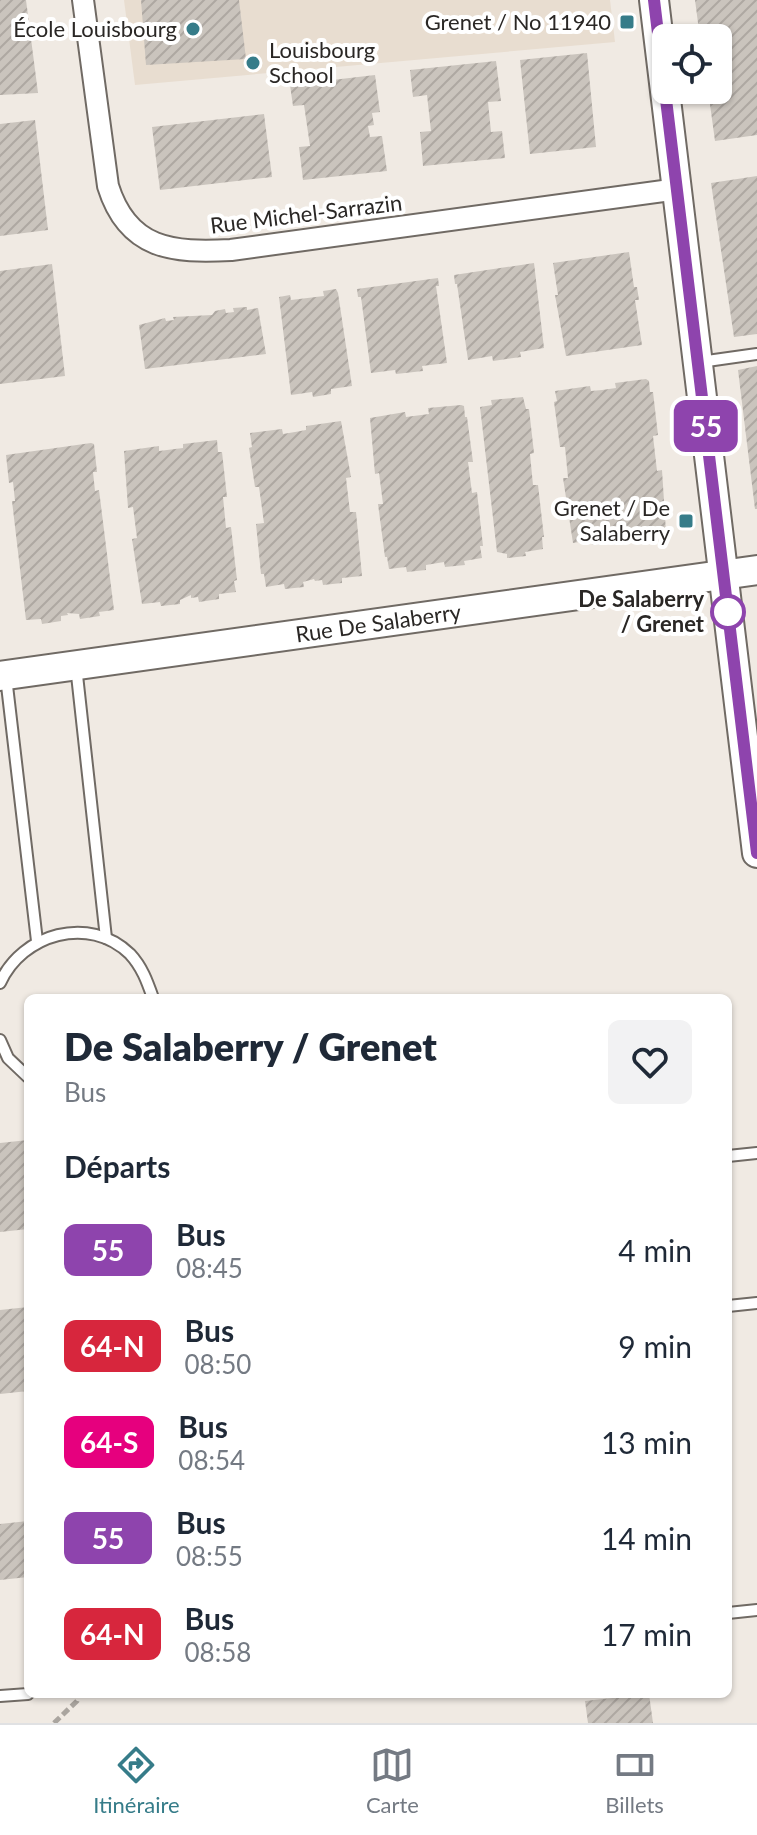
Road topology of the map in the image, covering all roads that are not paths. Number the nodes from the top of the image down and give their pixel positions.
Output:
1 (83, 0) edge
2 (654, 0) edge
3 (678, 189) junction
4 (757, 354) edge
5 (698, 363) junction
6 (757, 570) edge
7 (723, 574) junction
8 (76, 665) junction
9 (3, 675) edge
10 (757, 853) edge
11 (106, 938) junction
12 (37, 941) junction
13 (0, 983) edge
14 (152, 994) edge
15 (0, 1040) edge
16 (24, 1073) edge
17 (757, 1153) edge
18 (732, 1156) edge
19 (757, 1303) edge
20 (732, 1306) edge
21 (757, 1610) edge
22 (732, 1613) edge
23 (24, 1694) edge
24 (0, 1696) edge

1 - 3 street, Rue Michel-Sarrazin
2 - 3 street
3 - 5 street
4 - 5 lane
5 - 7 street
6 - 7 street, Rue De Salaberry
7 - 8 street, Rue De Salaberry
7 - 10 street
8 - 9 street, Rue De Salaberry
8 - 11 lane
9 - 12 lane
11 - 12 lane
11 - 14 lane
12 - 13 lane
15 - 16 lane
17 - 18 lane
19 - 20 lane
21 - 22 lane
23 - 24 lane

